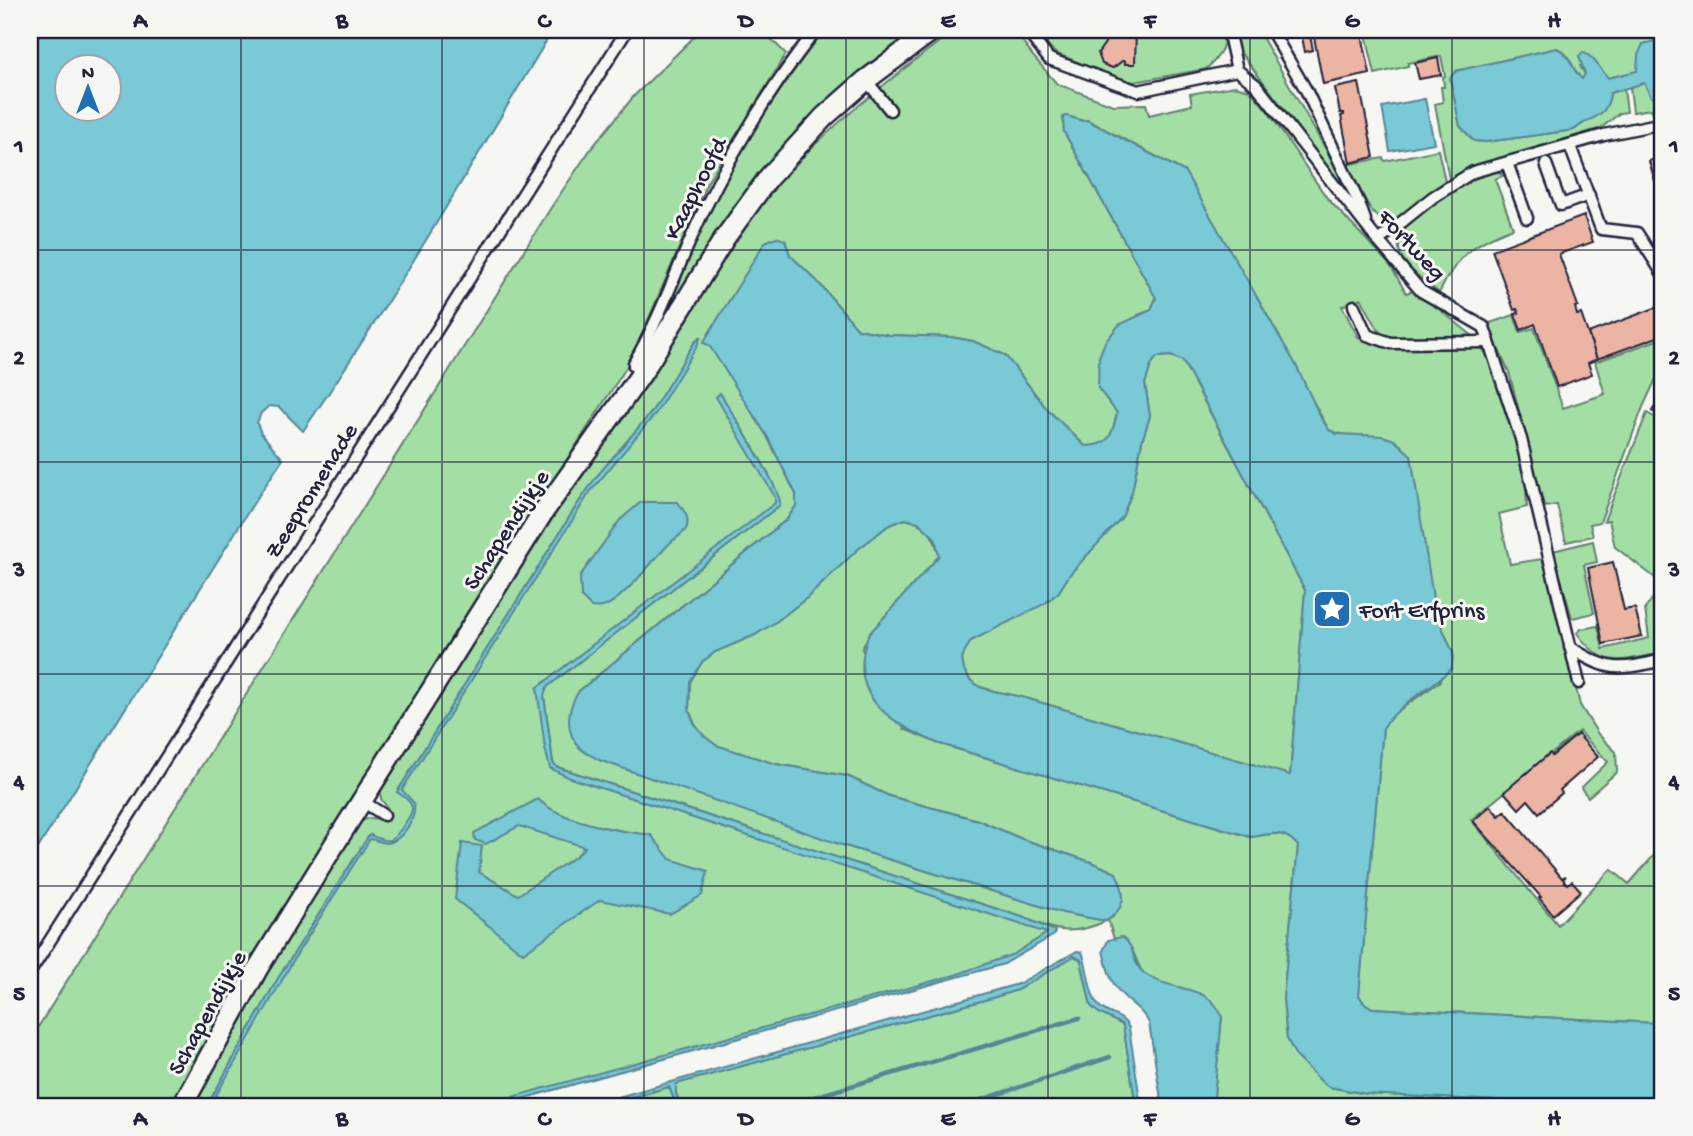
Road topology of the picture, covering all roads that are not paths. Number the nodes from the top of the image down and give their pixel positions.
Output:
1 (627, 30) edge
2 (816, 30) edge
3 (933, 30) edge
4 (1026, 30) edge
5 (1228, 30) edge
6 (1271, 30) edge
7 (1237, 70) junction
8 (866, 80) junction
9 (890, 110) dead end
10 (1663, 123) edge
11 (1570, 146) junction
12 (1507, 163) junction
13 (1546, 164) dead end
14 (1588, 195) junction
15 (1527, 218) dead end
16 (1367, 228) junction
17 (1378, 241) junction
18 (1663, 274) edge
19 (1354, 306) dead end
20 (1489, 342) junction
21 (642, 373) junction
22 (1570, 647) junction
23 (1663, 660) edge
24 (1579, 683) dead end
25 (362, 801) junction
26 (384, 815) dead end
27 (30, 972) edge
28 (182, 1106) edge

1 - 27 lane, Zeepromenade
2 - 21 lane, Kaaphoofd
3 - 8 street, Schapendijkje
4 - 7 lane
5 - 7 lane
6 - 16 lane
7 - 16 lane, Fortweg
8 - 9 lane
8 - 21 street, Schapendijkje
10 - 11 lane
11 - 12 lane
11 - 14 lane
12 - 15 lane
12 - 17 lane
13 - 14 lane
14 - 18 lane
16 - 17 lane, Fortweg
17 - 20 lane, Fortweg
19 - 20 lane
20 - 22 lane, Fortweg
21 - 25 street, Schapendijkje
22 - 23 lane
22 - 24 lane, Fortweg
25 - 26 lane
25 - 28 street, Schapendijkje

